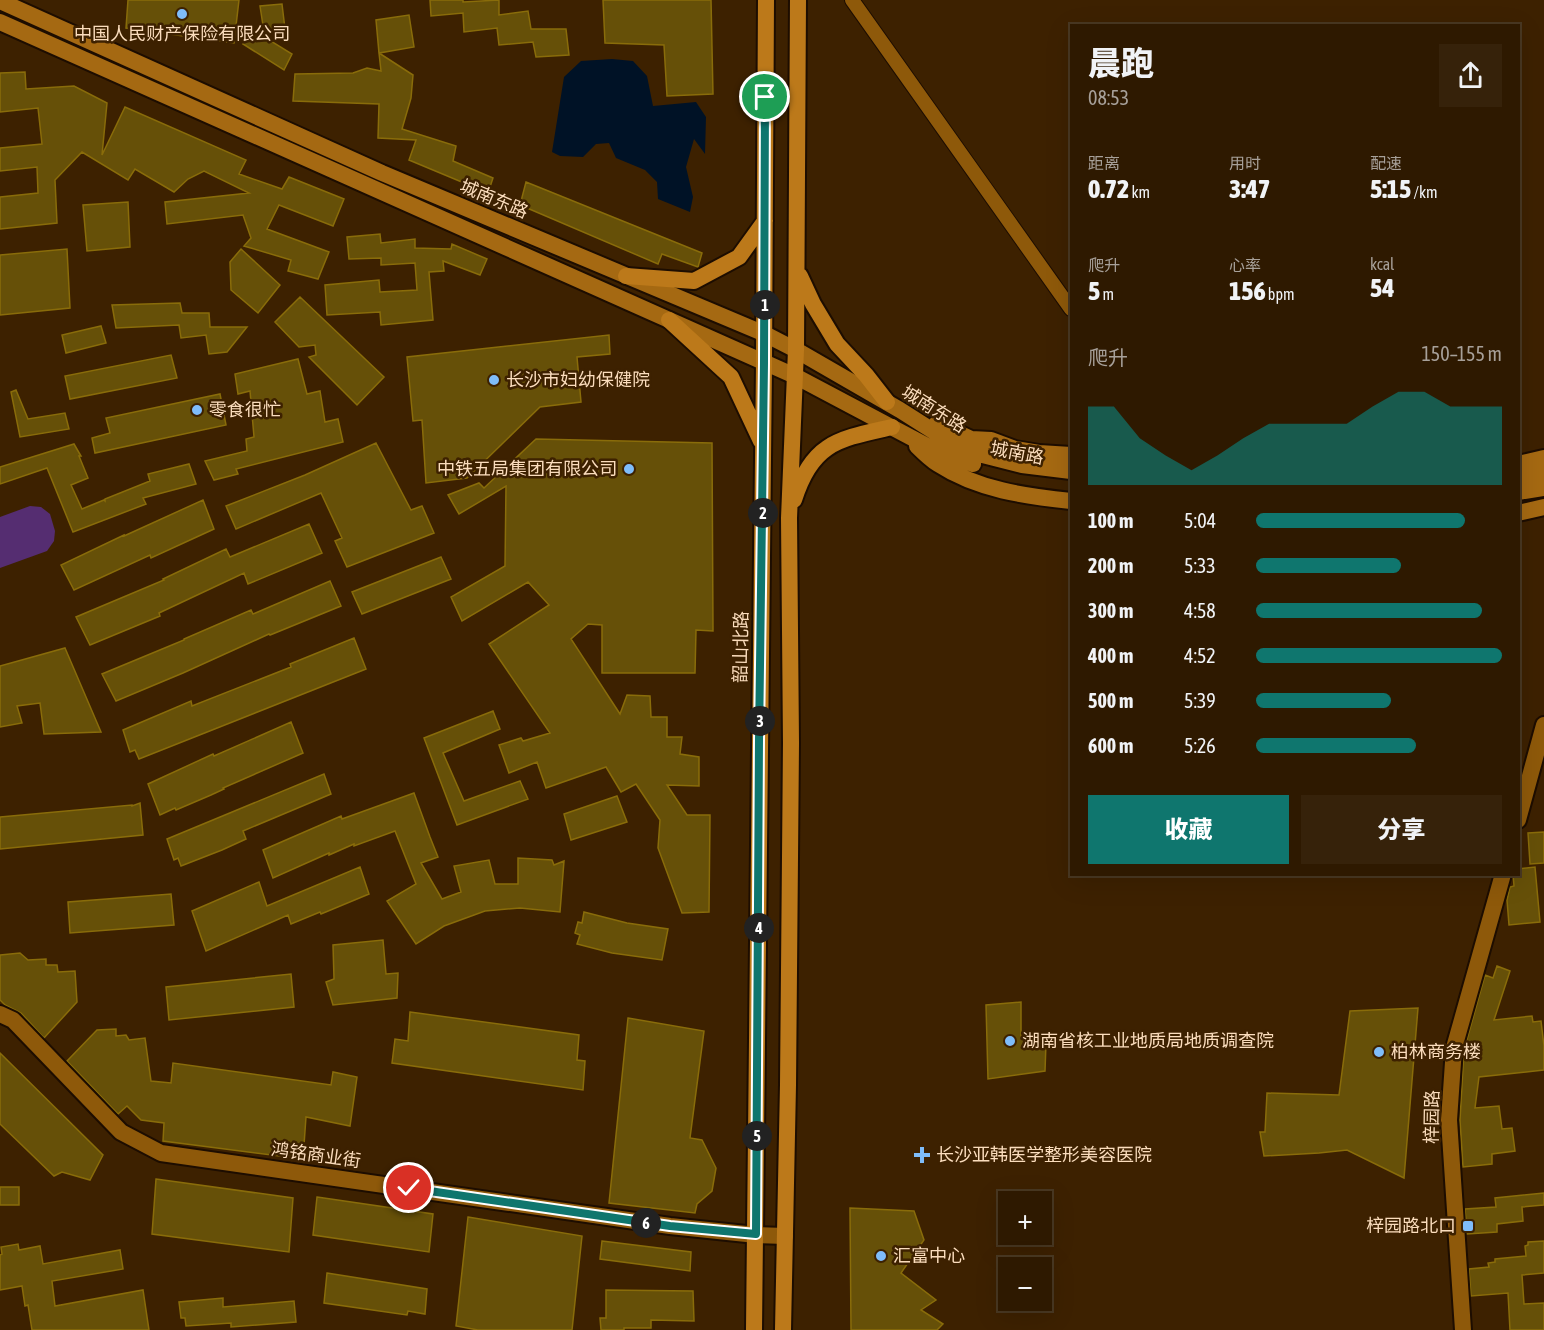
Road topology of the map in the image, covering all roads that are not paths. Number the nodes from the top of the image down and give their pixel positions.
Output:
1 (766, 0) edge
2 (798, 0) edge
3 (852, 0) edge
4 (0, 2) edge
5 (0, 22) edge
6 (765, 221) junction
7 (797, 265) junction
8 (626, 276) junction
9 (1070, 308) edge
10 (669, 320) junction
11 (765, 334) junction
12 (796, 350) junction
13 (764, 363) junction
14 (795, 376) junction
15 (894, 406) junction
16 (895, 429) junction
17 (764, 448) junction
18 (960, 454) junction
19 (1070, 455) edge
20 (1544, 458) edge
21 (1520, 464) edge
22 (1070, 471) edge
23 (1544, 474) edge
24 (1520, 479) edge
25 (1070, 483) edge
26 (1544, 488) edge
27 (1520, 492) edge
28 (1070, 501) edge
29 (1544, 507) edge
30 (1520, 513) edge
31 (789, 518) junction
32 (1544, 725) edge
33 (1520, 813) edge
34 (1502, 876) edge
35 (0, 1014) edge
36 (756, 1234) junction
37 (785, 1236) junction
38 (754, 1330) edge
39 (783, 1330) edge
40 (1463, 1330) edge

1 - 6 main road, 韶山北路
2 - 7 main road
3 - 9 street
4 - 8 main road, 城南东路
5 - 10 main road, 城南东路
6 - 8 main road
6 - 11 main road, 韶山北路
7 - 12 main road
7 - 15 main road
8 - 11 main road, 城南东路
10 - 13 main road, 城南东路
10 - 17 main road
11 - 12 main road, 城南东路
11 - 13 main road, 韶山北路
12 - 14 main road
12 - 15 main road, 城南东路
13 - 14 main road, 城南东路
13 - 17 main road, 韶山北路
14 - 16 main road, 城南东路
14 - 31 main road
15 - 18 main road, 城南东路
15 - 19 main road
16 - 18 main road, 城南东路
16 - 28 main road
16 - 31 main road
17 - 36 main road, 韶山北路
18 - 22 main road
18 - 25 main road, 城南路
20 - 21 main road
23 - 24 main road
26 - 27 main road
29 - 30 main road
31 - 37 main road
32 - 33 street
34 - 40 street, 梓园路
35 - 36 street, 鸿铭商业街
36 - 37 street, 鸿铭商业街
36 - 38 main road, 韶山北路
37 - 39 main road

